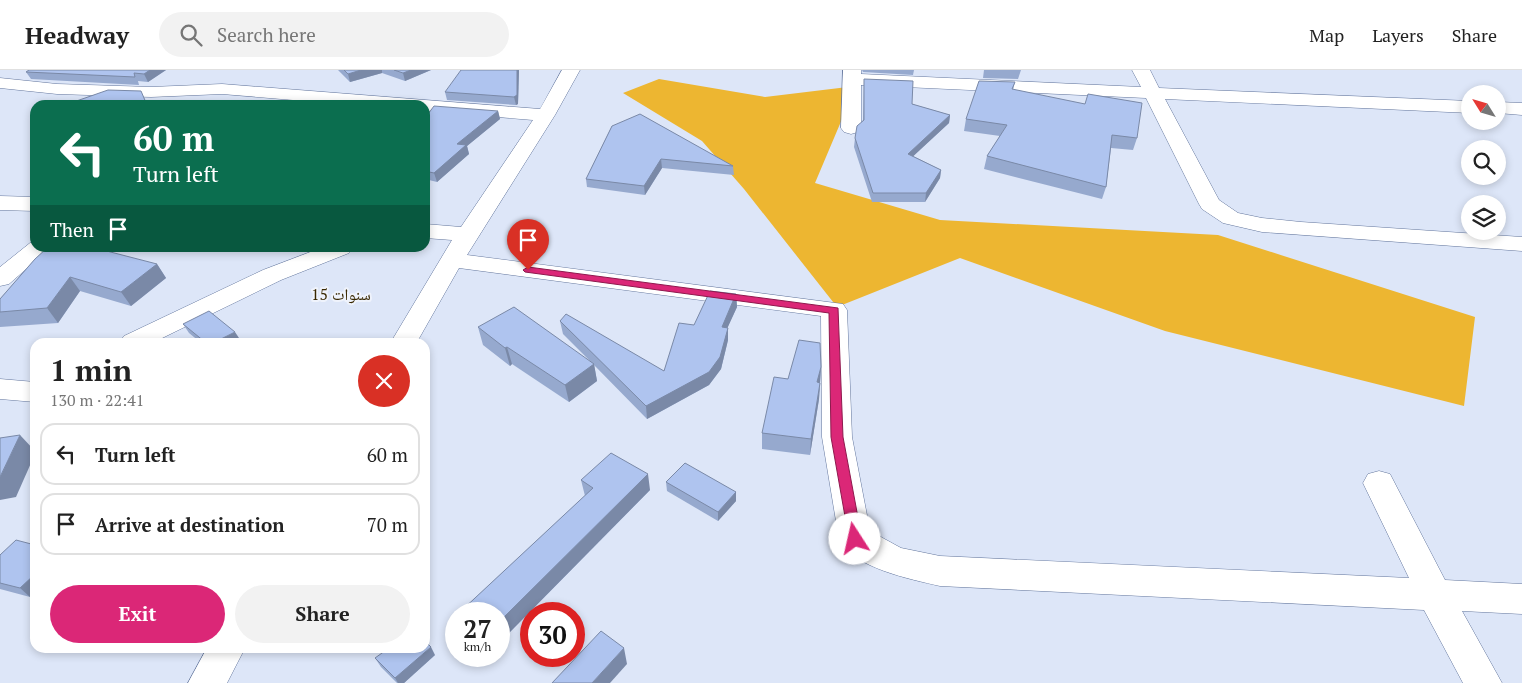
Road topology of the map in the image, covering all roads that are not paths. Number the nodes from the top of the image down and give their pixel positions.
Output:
1 (571, 70) edge
2 (1141, 70) edge
3 (852, 74) edge
4 (240, 75) dead end
5 (0, 83) edge
6 (222, 89) junction
7 (1154, 94) junction
8 (209, 100) edge
9 (359, 100) edge
10 (430, 106) edge
11 (1461, 107) edge
12 (1506, 109) edge
13 (1522, 110) edge
14 (546, 115) junction
15 (851, 128) dead end
16 (0, 203) edge
17 (30, 204) edge
18 (430, 231) edge
19 (468, 234) junction
20 (1522, 244) edge
21 (33, 252) edge
22 (331, 252) edge
23 (452, 260) junction
24 (0, 279) edge
25 (141, 338) edge
26 (406, 338) edge
27 (0, 389) edge
28 (30, 392) edge
29 (1379, 483) dead end
30 (1435, 596) junction
31 (1522, 600) edge
32 (225, 653) edge
33 (207, 683) edge
34 (1483, 683) edge

1 - 14 street
2 - 7 street
3 - 7 street
3 - 15 street
4 - 6 street
5 - 6 street
6 - 8 street
6 - 9 street
7 - 11 street
7 - 20 street
10 - 14 street
12 - 13 street
14 - 19 street
16 - 17 street
18 - 19 street
19 - 23 street
21 - 24 street
22 - 25 street
23 - 26 street
23 - 30 street
27 - 28 street
29 - 30 street
30 - 31 street
30 - 34 street
32 - 33 street

